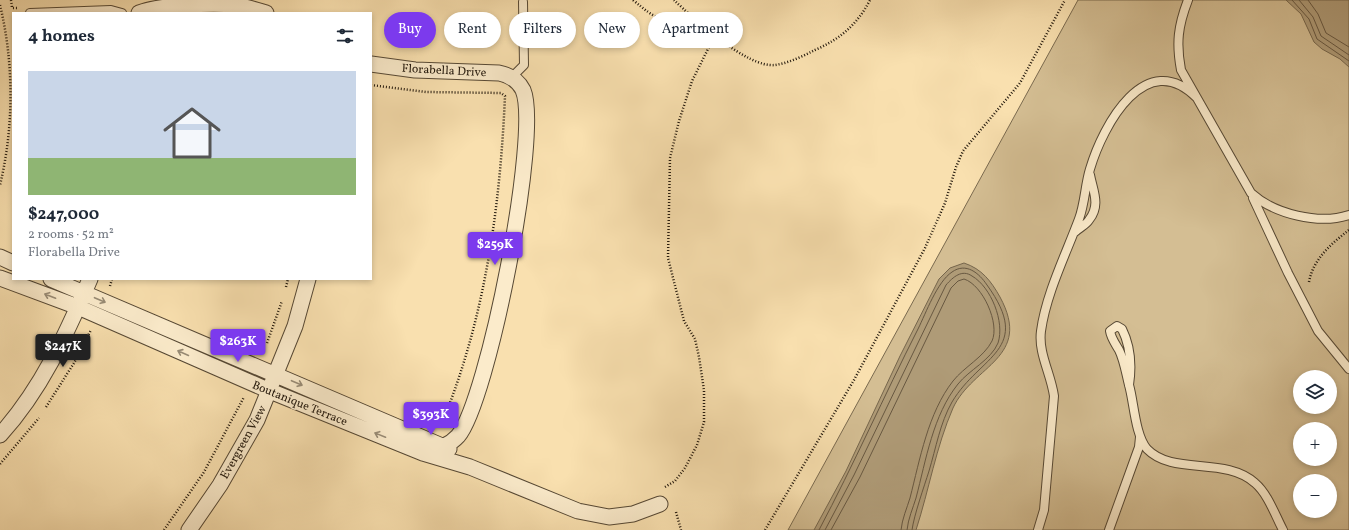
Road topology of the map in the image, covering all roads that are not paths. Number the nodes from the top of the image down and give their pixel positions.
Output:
1 (1188, 0) edge
2 (523, 2) dead end
3 (57, 12) edge
4 (118, 12) edge
5 (142, 12) edge
6 (262, 12) edge
7 (372, 64) edge
8 (513, 78) junction
9 (1197, 98) junction
10 (1089, 172) junction
11 (1250, 192) junction
12 (1349, 214) edge
13 (1074, 234) junction
14 (0, 257) edge
15 (12, 263) edge
16 (0, 278) edge
17 (53, 280) edge
18 (90, 280) edge
19 (308, 280) edge
20 (84, 293) junction
21 (78, 307) junction
22 (1349, 369) edge
23 (276, 375) junction
24 (1129, 385) junction
25 (270, 391) junction
26 (0, 435) edge
27 (1140, 437) junction
28 (446, 446) junction
29 (423, 453) junction
30 (470, 467) junction
31 (666, 501) road end
32 (189, 530) edge
33 (1038, 530) edge
34 (1109, 530) edge
35 (1283, 530) edge

1 - 9 lane
2 - 8 lane
3 - 4 lane
5 - 6 street
7 - 8 street, Florabella Drive
8 - 28 street
9 - 10 lane
9 - 11 lane
10 - 13 lane
10 - 13 lane
11 - 12 lane
11 - 22 lane
13 - 33 lane
14 - 15 street
21 -> 16 street, Boutanique Terrace
17 - 20 street, Boutanique Terrace
18 - 20 street
19 - 23 street, Evergreen View
20 - 21 street
20 -> 23 street, Boutanique Terrace
25 -> 21 street, Boutanique Terrace
21 - 26 street
23 - 25 street, Evergreen View
23 -> 28 street, Boutanique Terrace
24 - 24 lane
24 - 27 lane
29 -> 25 street, Boutanique Terrace
25 - 32 street, Evergreen View
27 - 34 lane
27 - 35 lane
28 - 29 street
28 - 30 street, Boutanique Terrace
29 - 30 street, Boutanique Terrace
30 - 31 street, Boutanique Terrace

